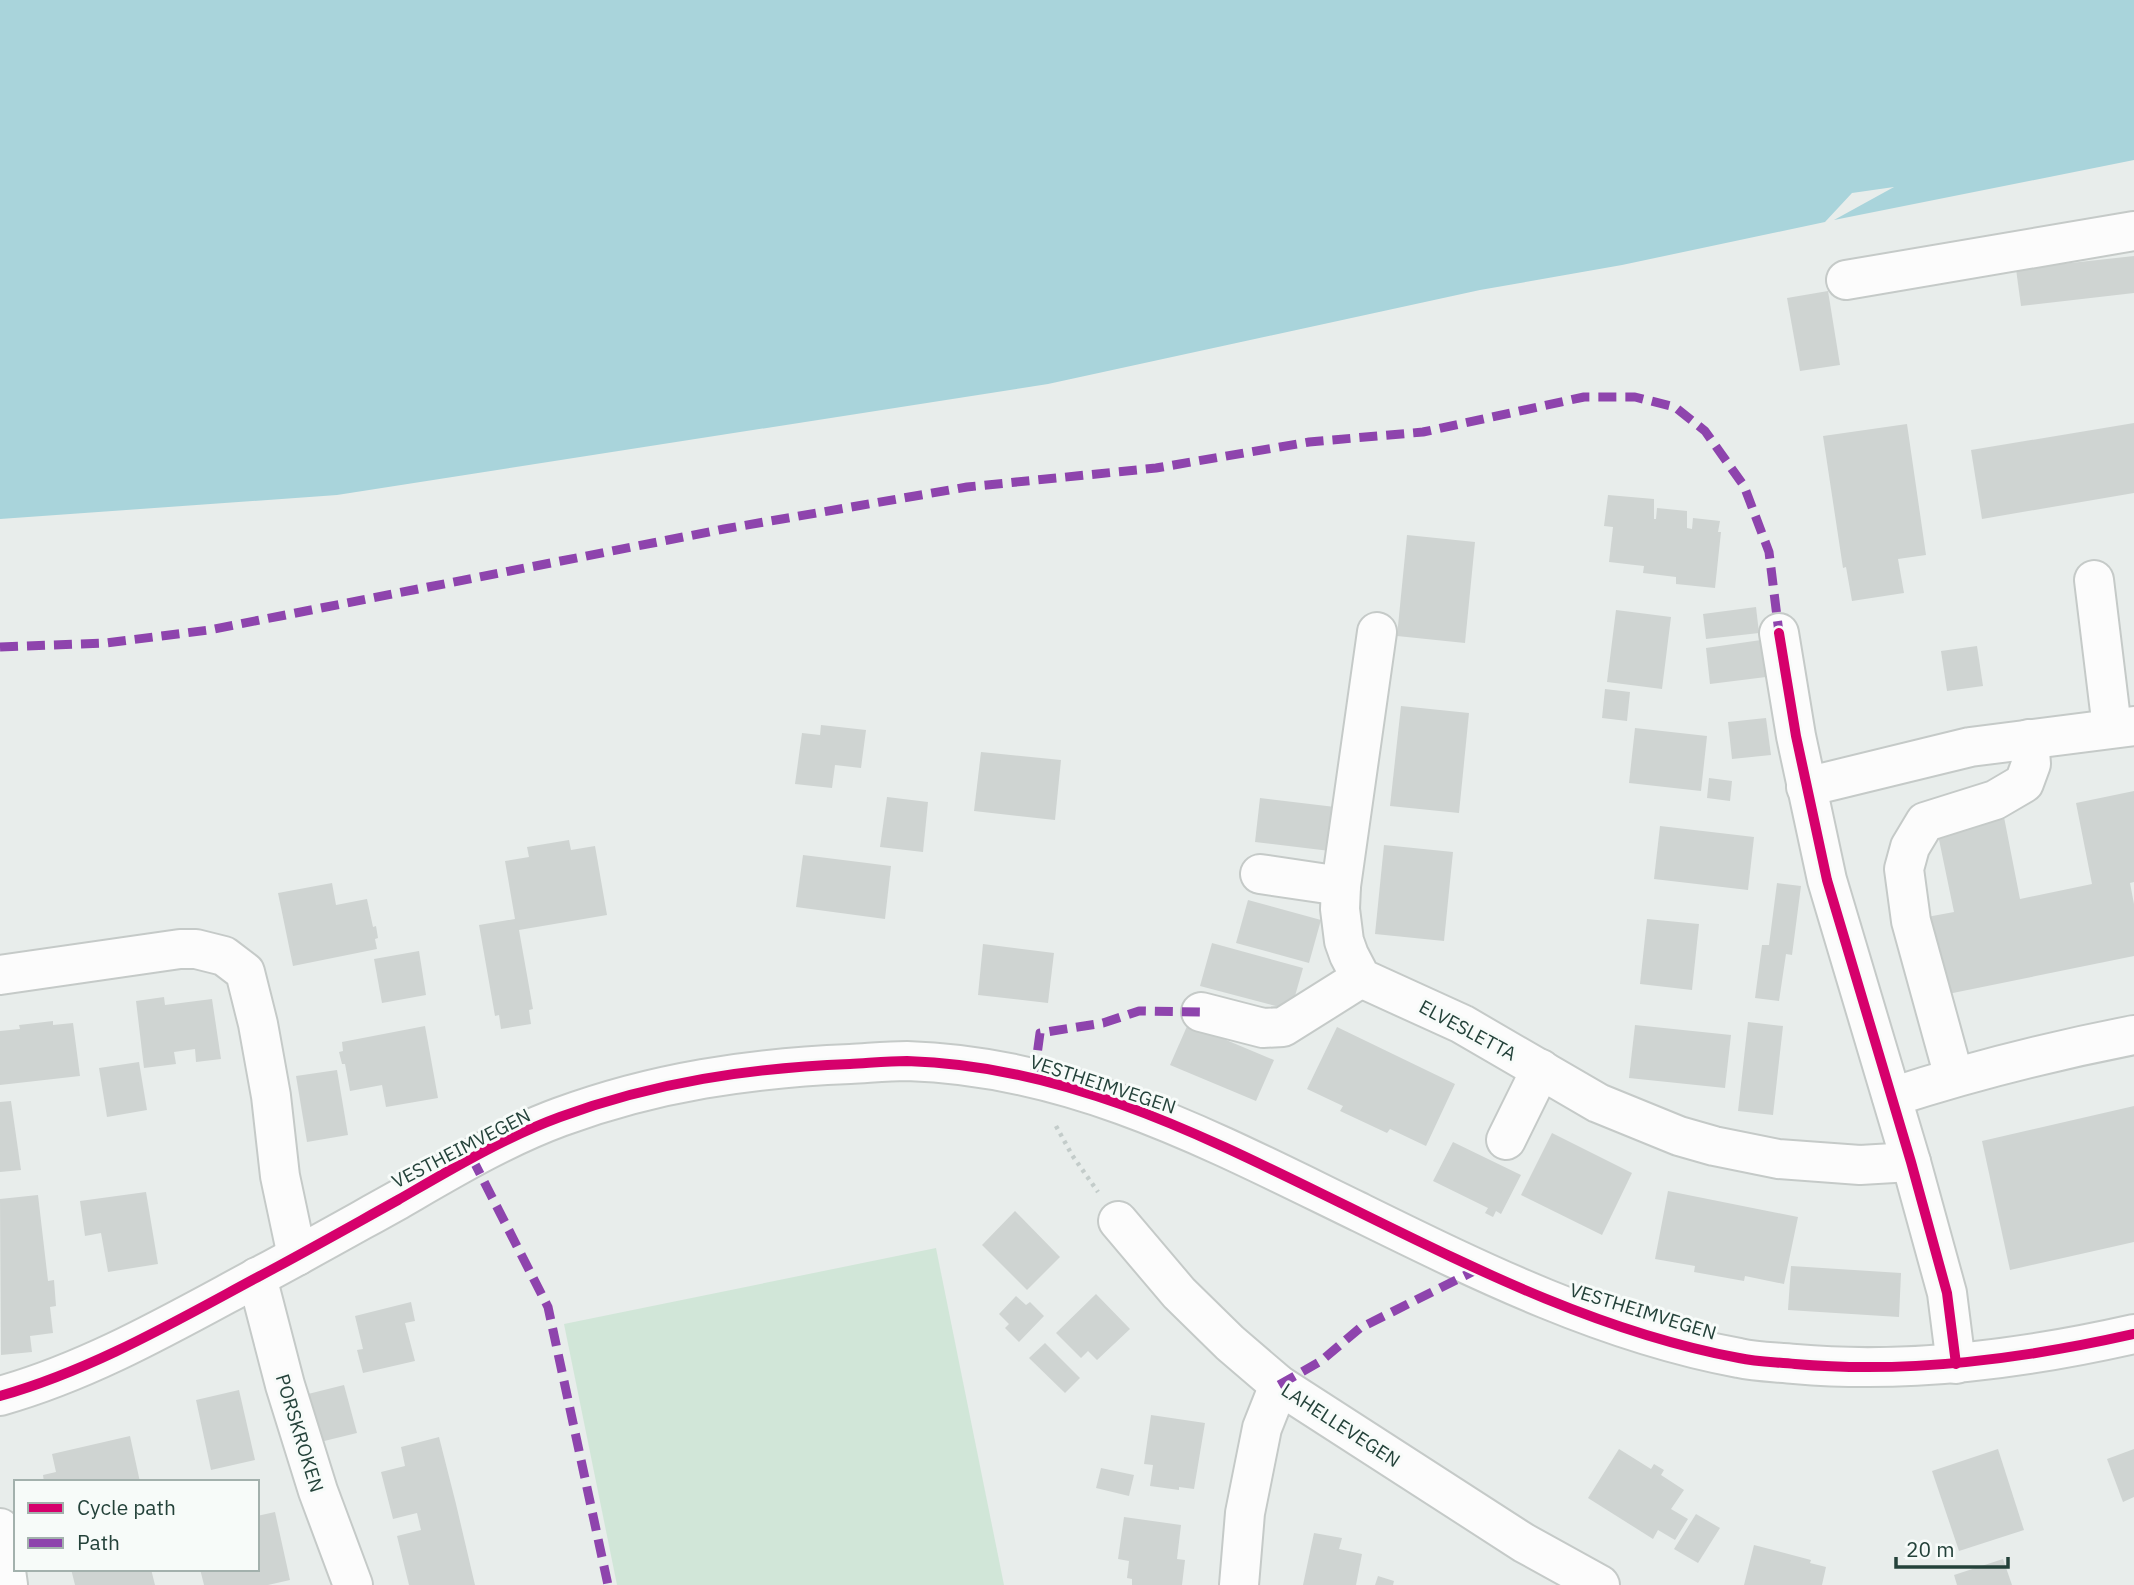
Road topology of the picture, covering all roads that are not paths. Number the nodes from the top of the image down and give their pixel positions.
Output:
1 (2134, 231) edge
2 (1846, 280) dead end
3 (2094, 580) dead end
4 (1377, 632) dead end
5 (1779, 633) dead end
6 (2123, 727) edge
7 (2029, 739) junction
8 (1806, 787) junction
9 (1260, 874) dead end
10 (1341, 886) junction
11 (0, 975) edge
12 (1361, 978) junction
13 (1201, 1012) dead end
14 (2134, 1035) edge
15 (1541, 1069) junction
16 (1954, 1077) junction
17 (1892, 1097) junction
18 (1506, 1140) dead end
19 (1911, 1162) junction
20 (1118, 1221) road end
21 (297, 1256) junction
22 (257, 1278) junction
23 (2134, 1334) edge
24 (1955, 1364) junction
25 (1279, 1385) junction
26 (0, 1396) edge
27 (0, 1528) edge
28 (8, 1585) edge
29 (353, 1585) edge
30 (1239, 1585) edge
31 (1600, 1585) edge

1 - 2 street
3 - 6 street
4 - 10 street
5 - 8 street
6 - 7 street
7 - 8 street
7 - 16 street
8 - 17 street
9 - 10 street
10 - 12 street
11 - 21 street
12 - 13 street
12 - 15 street, ELVESLETTA
14 - 16 street
15 - 18 street
15 - 19 street, ELVESLETTA
16 - 17 street
17 - 19 street
19 - 24 street
20 - 25 street, LAHELLEVEGEN
21 - 22 street, VESTHEIMVEGEN
21 - 24 street, VESTHEIMVEGEN
22 - 26 street, VESTHEIMVEGEN
22 - 29 street, PORSKROKEN
23 - 24 street, VESTHEIMVEGEN
25 - 30 street
25 - 31 street, LAHELLEVEGEN
27 - 28 street

